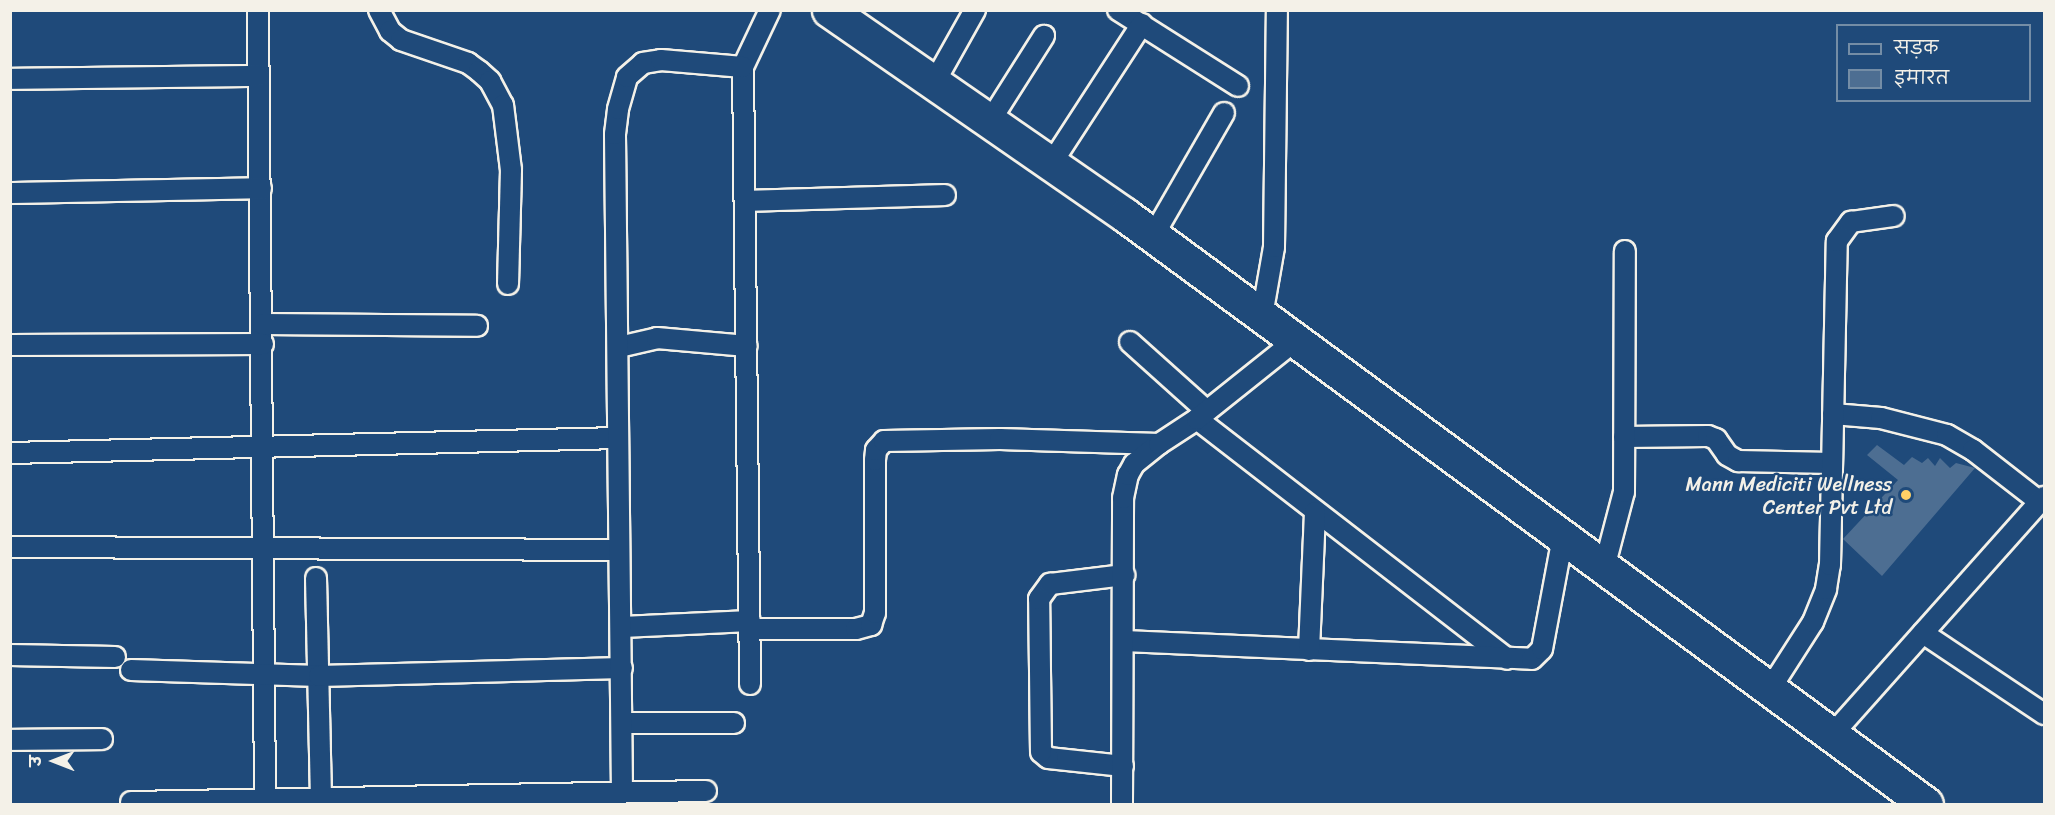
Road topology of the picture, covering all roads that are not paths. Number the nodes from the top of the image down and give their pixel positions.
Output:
1 (258, 10) edge
2 (379, 10) edge
3 (770, 10) edge
4 (829, 10) edge
5 (975, 10) edge
6 (1118, 10) edge
7 (1277, 10) edge
8 (1140, 19) edge
9 (860, 20) edge
10 (1044, 36) dead end
11 (743, 67) junction
12 (259, 76) junction
13 (10, 79) edge
14 (934, 83) junction
15 (1238, 86) dead end
16 (1224, 113) dead end
17 (990, 121) junction
18 (1051, 164) junction
19 (261, 188) junction
20 (10, 193) edge
21 (945, 195) dead end
22 (745, 201) junction
23 (1894, 216) dead end
24 (1153, 236) junction
25 (1625, 251) dead end
26 (508, 284) dead end
27 (1262, 316) junction
28 (477, 326) dead end
29 (263, 334) junction
30 (1296, 340) junction
31 (1130, 342) dead end
32 (10, 345) edge
33 (747, 346) junction
34 (619, 347) junction
35 (1833, 414) junction
36 (1202, 415) junction
37 (1624, 437) junction
38 (618, 438) junction
39 (264, 444) junction
40 (1159, 444) junction
41 (10, 453) edge
42 (1832, 463) junction
43 (2042, 499) edge
44 (1315, 512) junction
45 (1563, 537) junction
46 (264, 545) junction
47 (10, 547) edge
48 (619, 550) junction
49 (1604, 568) junction
50 (1124, 575) junction
51 (316, 578) dead end
52 (750, 625) junction
53 (622, 627) junction
54 (1923, 633) junction
55 (1124, 641) junction
56 (1309, 651) junction
57 (10, 655) edge
58 (116, 657) dead end
59 (1507, 659) junction
60 (622, 668) junction
61 (131, 669) dead end
62 (263, 676) junction
63 (319, 676) junction
64 (750, 684) dead end
65 (1770, 689) junction
66 (2044, 714) edge
67 (622, 723) junction
68 (734, 723) dead end
69 (1832, 735) junction
70 (102, 739) dead end
71 (10, 740) edge
72 (1123, 766) junction
73 (706, 790) dead end
74 (622, 793) junction
75 (131, 802) dead end
76 (265, 802) edge
77 (321, 802) edge
78 (1122, 804) edge
79 (1926, 804) edge

1 - 12 street
2 - 26 street
3 - 11 street
4 - 9 highway
5 - 14 street
6 - 8 street
7 - 27 street
8 - 15 street
8 - 18 street
9 - 14 highway
10 - 17 street
11 - 22 street
11 - 34 street
12 - 13 street
12 - 19 street
14 - 17 highway
16 - 24 street
17 - 18 highway
18 - 24 highway
19 - 20 street
19 - 29 street
21 - 22 street
22 - 33 street
23 - 35 street
24 - 27 highway
25 - 37 street
27 - 30 highway
28 - 29 street
29 - 32 street
29 - 39 street
30 - 36 street
30 - 45 highway
31 - 36 street
33 - 34 street
33 - 52 street
34 - 38 street
35 - 42 street
35 - 43 street
36 - 40 street
36 - 44 street
37 - 42 street
37 - 49 street
38 - 39 street
38 - 48 street
39 - 41 street
39 - 46 street
40 - 50 street
40 - 52 street
42 - 65 street
43 - 54 street
44 - 56 street
44 - 59 street
45 - 49 highway
45 - 59 street
46 - 47 street
46 - 48 street
46 - 62 street
48 - 53 street
49 - 65 highway
50 - 55 street
50 - 72 street
51 - 63 street
52 - 53 street
52 - 64 street
53 - 60 street
54 - 66 street
54 - 69 street
55 - 56 street
55 - 72 street
56 - 59 street
57 - 58 street
60 - 63 street
60 - 67 street
61 - 62 street
62 - 63 street
62 - 76 street
63 - 77 street
65 - 69 highway
67 - 68 street
67 - 74 street
69 - 79 highway
70 - 71 street
72 - 78 street
73 - 74 street
74 - 77 street
75 - 76 street
76 - 77 street

